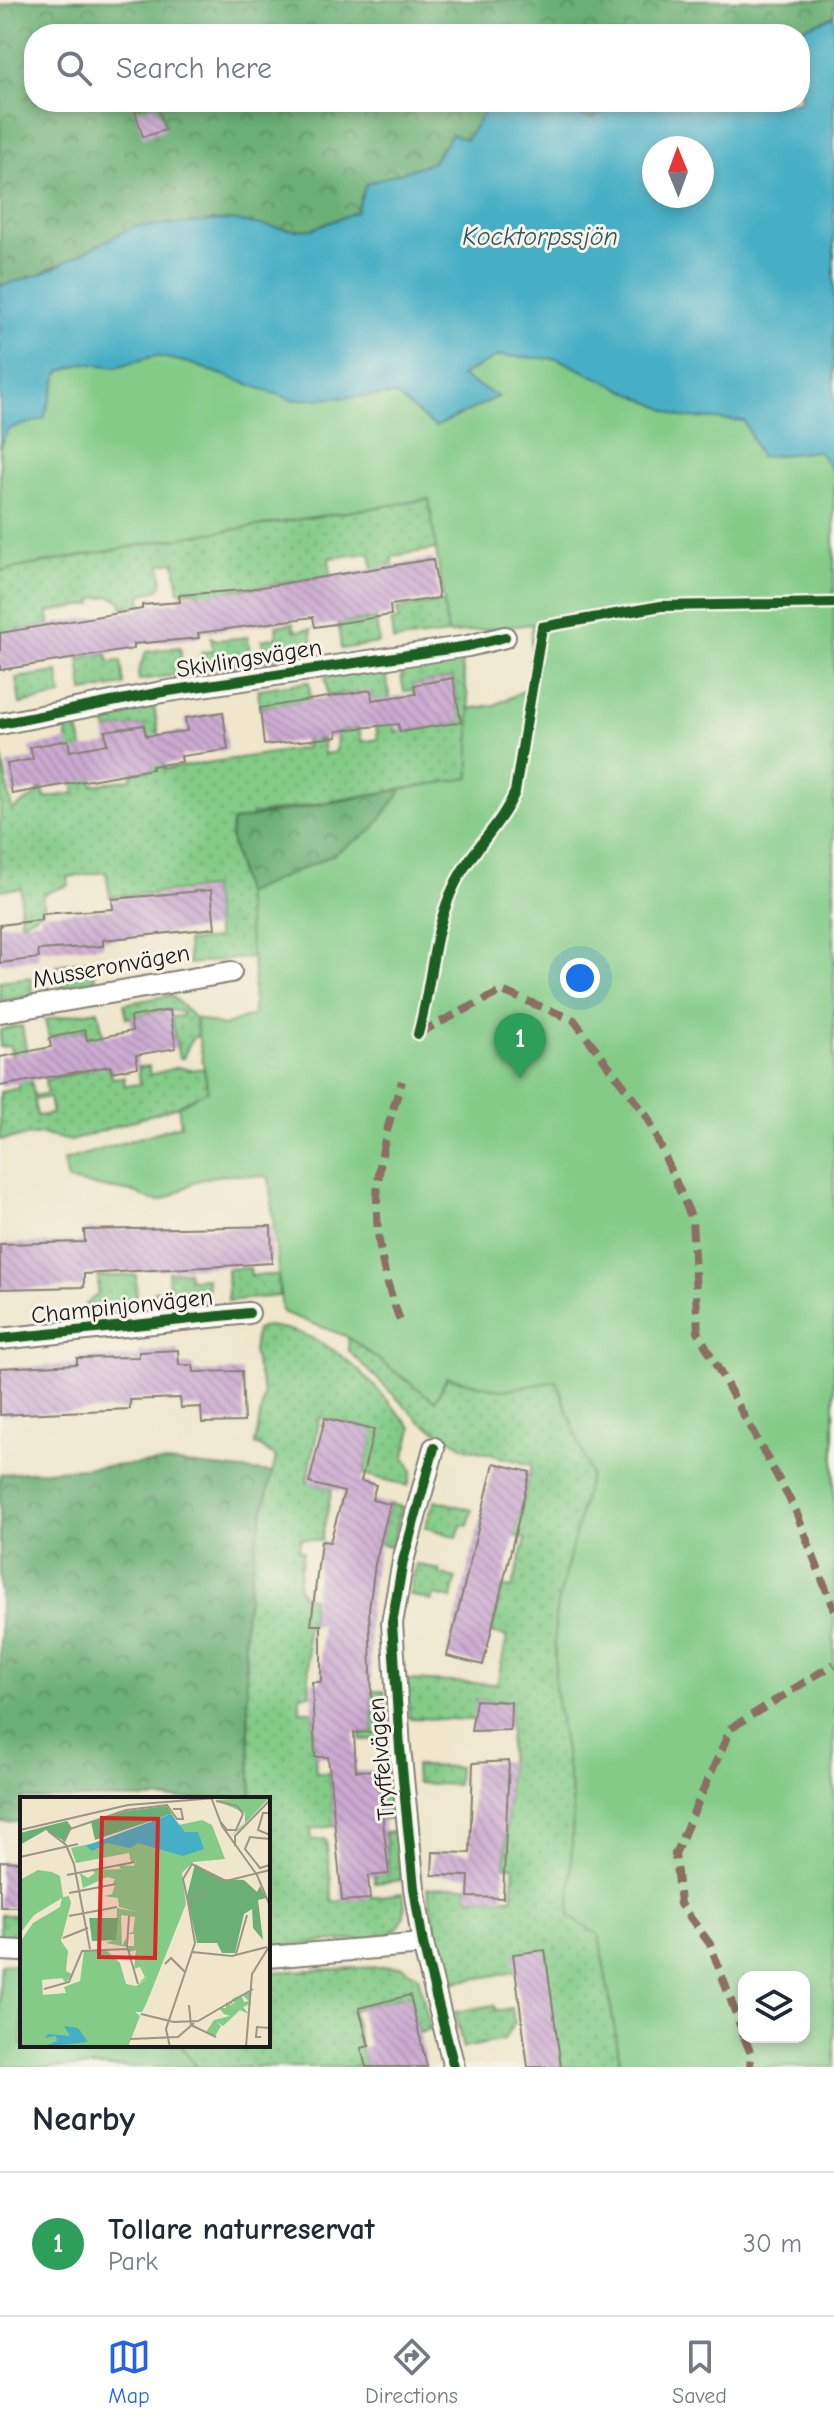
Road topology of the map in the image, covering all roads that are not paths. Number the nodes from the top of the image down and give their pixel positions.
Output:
1 (505, 637) dead end
2 (0, 724) edge
3 (231, 972) dead end
4 (0, 1012) edge
5 (249, 1313) dead end
6 (0, 1339) edge
7 (434, 1448) dead end
8 (423, 1944) junction
9 (0, 1950) edge
10 (20, 1951) edge
11 (270, 1957) edge
12 (454, 2067) edge

1 - 2 street, Skivlingsvägen
3 - 4 street, Musseronvägen
5 - 6 street, Champinjonvägen
7 - 8 street, Tryffelvägen
8 - 11 street
8 - 12 street, Tryffelvägen
9 - 10 street

